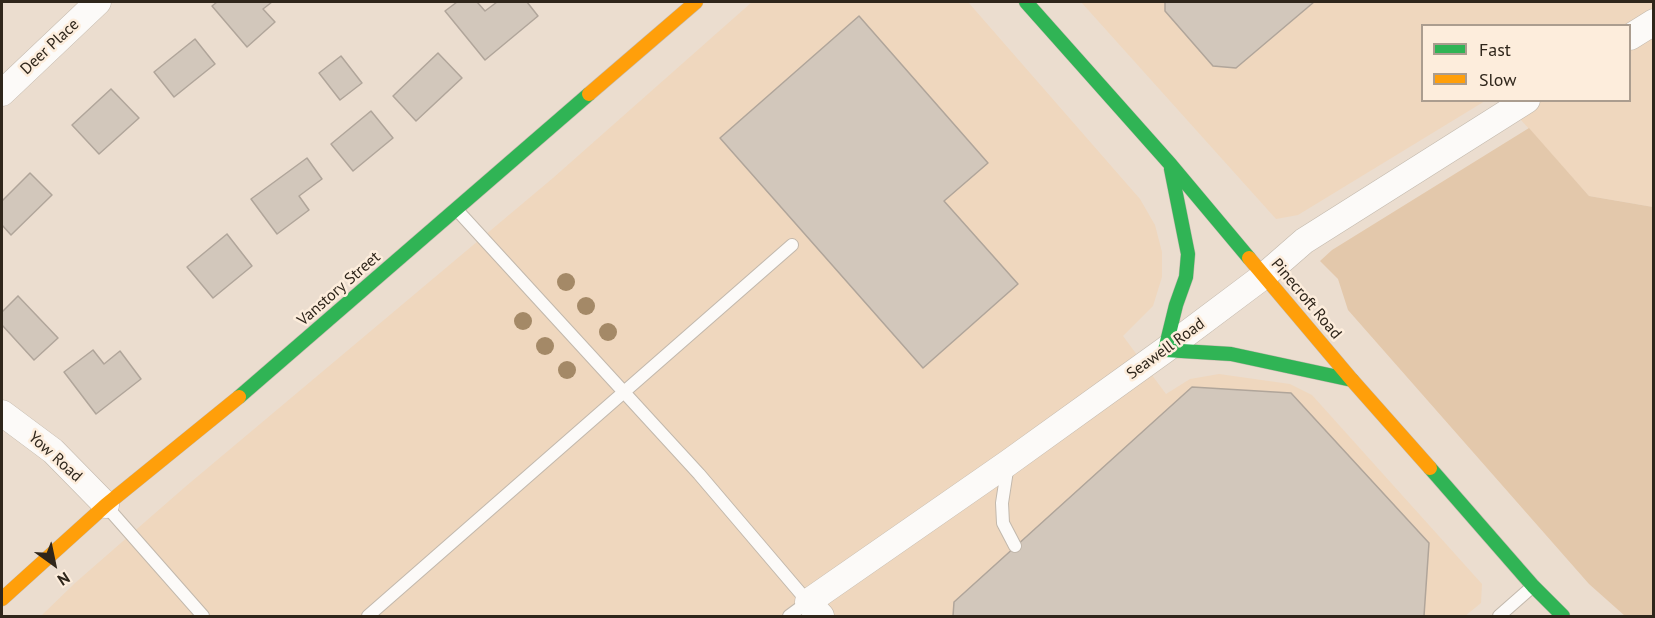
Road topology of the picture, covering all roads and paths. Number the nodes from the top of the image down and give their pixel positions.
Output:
1 (99, 2) edge
2 (696, 2) edge
3 (1026, 2) edge
4 (1653, 22) edge
5 (1631, 36) edge
6 (2, 93) edge
7 (1524, 102) edge
8 (1171, 165) junction
9 (456, 209) junction
10 (792, 245) dead end
11 (1265, 275) junction
12 (1165, 350) junction
13 (1352, 380) junction
14 (624, 392) junction
15 (2, 413) edge
16 (1008, 463) junction
17 (106, 505) junction
18 (1015, 546) dead end
19 (1533, 586) junction
20 (2, 599) edge
21 (806, 612) edge
22 (203, 616) edge
23 (368, 616) edge
24 (1499, 616) edge
25 (1563, 616) edge

1 - 6 street, Deer Place
2 - 9 street, Vanstory Street
3 - 8 street, Pinecroft Road
4 - 5 street
7 - 11 street, Seawell Road
8 - 11 street, Pinecroft Road
8 - 12 street
9 - 14 lane
9 - 17 street, Vanstory Street
10 - 14 lane
11 - 12 street, Seawell Road
11 - 13 street, Pinecroft Road
12 - 13 street
12 - 16 street, Seawell Road
13 - 19 street, Pinecroft Road
14 - 21 lane
14 - 23 lane
15 - 17 street, Yow Road
16 - 18 lane
16 - 21 street, Seawell Road
17 - 20 street, Vanstory Street
17 - 22 lane
19 - 24 lane
19 - 25 street, Pinecroft Road

